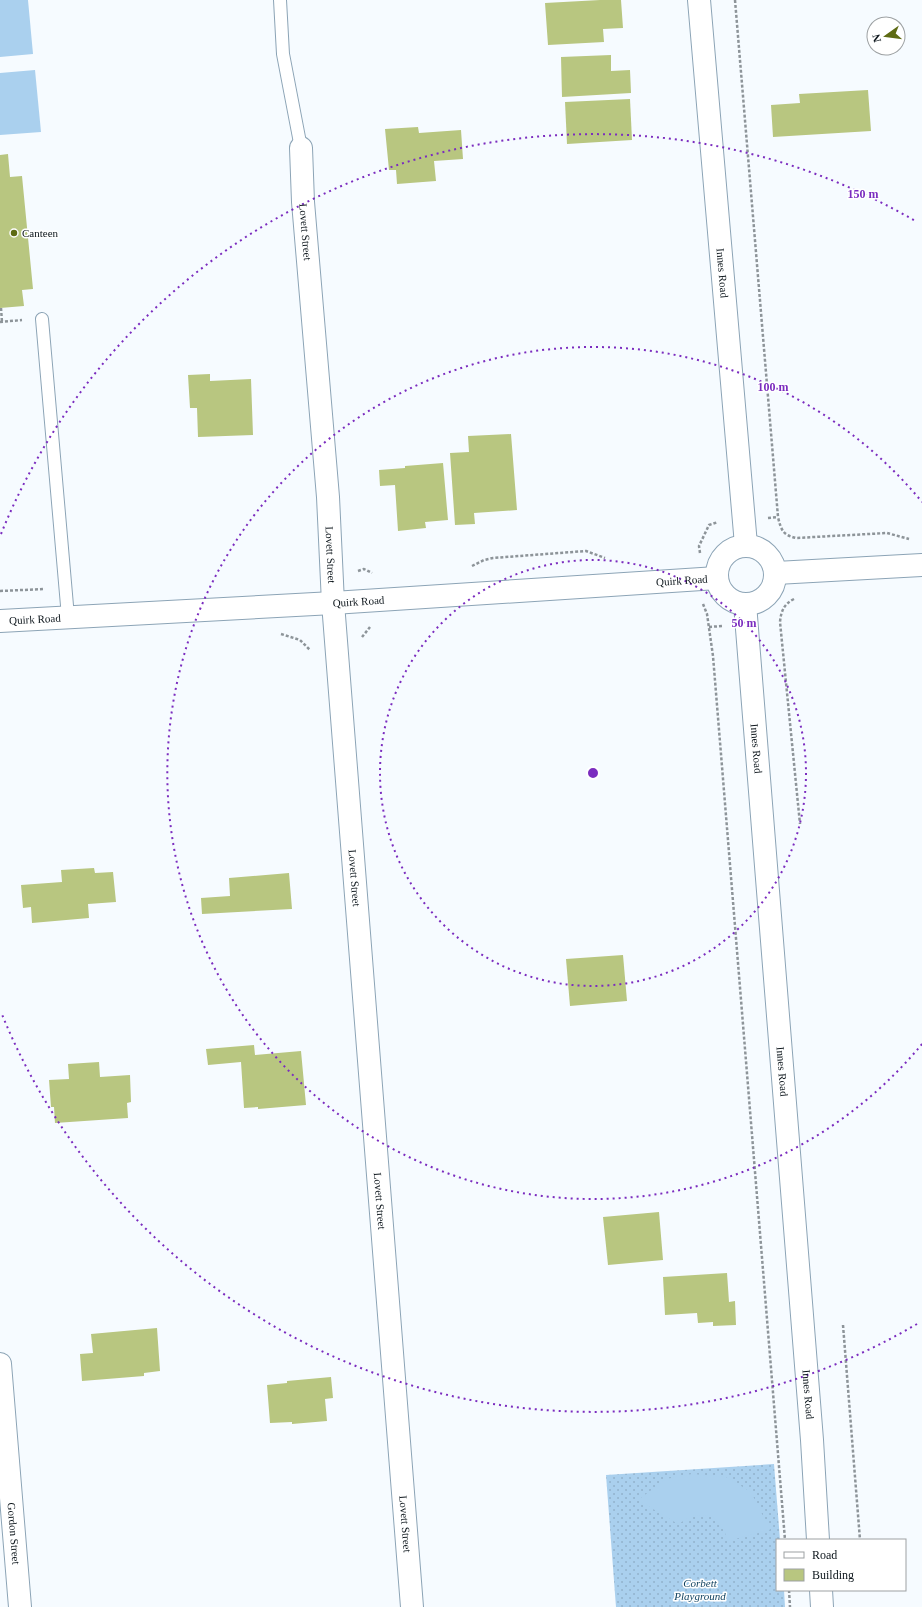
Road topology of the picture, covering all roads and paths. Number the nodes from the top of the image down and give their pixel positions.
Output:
1 (280, 0) edge
2 (699, 0) edge
3 (735, 0) edge
4 (300, 148) joint
5 (1, 308) dead end
6 (42, 319) dead end
7 (2, 322) dead end
8 (778, 518) junction
9 (743, 519) junction
10 (912, 540) dead end
11 (746, 545) junction
12 (922, 565) edge
13 (776, 573) junction
14 (709, 578) junction
15 (800, 598) dead end
16 (333, 603) junction
17 (697, 604) dead end
18 (703, 604) junction
19 (745, 604) junction
20 (68, 618) junction
21 (0, 621) edge
22 (373, 625) dead end
23 (275, 634) dead end
24 (337, 647) junction
25 (800, 824) dead end
26 (843, 1325) dead end
27 (0, 1364) edge
28 (785, 1539) edge
29 (818, 1539) edge
30 (860, 1539) edge
31 (789, 1591) edge
32 (821, 1591) edge
33 (20, 1607) edge
34 (412, 1607) edge
35 (790, 1607) edge
36 (822, 1607) edge

1 - 4 lane
2 - 9 street, Innes Road
3 - 8 path
4 - 16 street, Lovett Street
5 - 7 path
6 - 20 lane
8 - 9 path
8 - 10 path
9 - 11 street, Innes Road
9 - 14 path
11 - 13 street
11 - 14 street
12 - 13 street
13 - 19 street
14 - 16 street, Quirk Road
14 - 18 path
14 - 19 street
15 - 25 path
16 - 20 street, Quirk Road
16 - 24 street, Lovett Street
17 - 18 path
18 - 28 path
19 - 29 street, Innes Road
20 - 21 street, Quirk Road
22 - 24 path
23 - 24 path
24 - 34 street, Lovett Street
26 - 30 path
27 - 33 street, Gordon Street
31 - 35 path
32 - 36 street

